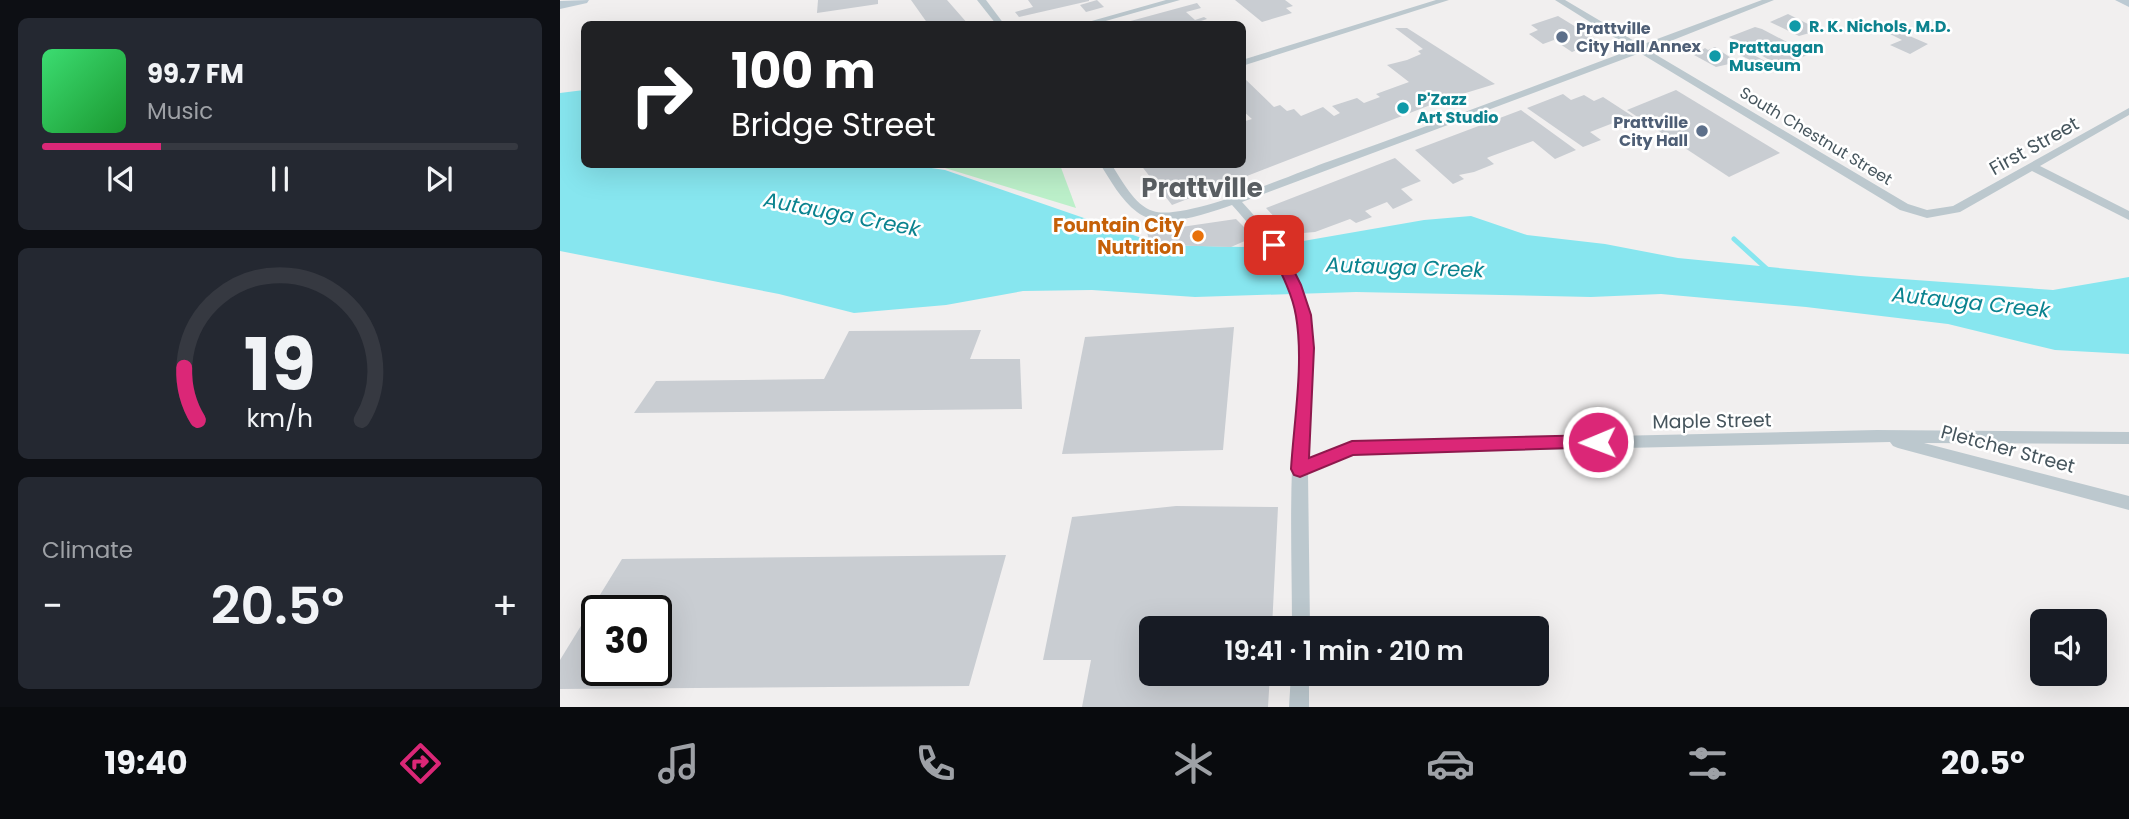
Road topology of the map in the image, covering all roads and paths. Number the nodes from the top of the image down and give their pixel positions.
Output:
1 (582, 0) edge
2 (981, 0) edge
3 (1176, 0) edge
4 (1445, 0) edge
5 (1559, 0) edge
6 (1770, 0) edge
7 (2122, 0) edge
8 (2129, 3) edge
9 (560, 5) edge
10 (998, 21) edge
11 (1097, 21) edge
12 (1639, 49) junction
13 (1246, 62) edge
14 (2129, 111) edge
15 (2032, 166) junction
16 (1108, 168) edge
17 (1234, 200) junction
18 (1956, 209) joint
19 (2129, 216) edge
20 (1877, 436) junction
21 (2129, 438) edge
22 (1300, 469) junction
23 (2129, 503) edge
24 (1301, 616) edge
25 (1300, 686) edge
26 (1299, 707) edge

1 - 9 main road
2 - 10 street
3 - 11 street
4 - 13 street
5 - 12 street, South Chestnut Street
6 - 12 street
7 - 8 main road
12 - 17 street
12 - 18 street, South Chestnut Street
14 - 15 street, First Street
15 - 18 street, First Street
15 - 19 street
16 - 17 street
17 - 22 street
20 - 21 street, Maple Street
20 - 22 street, Maple Street
20 - 23 street, Pletcher Street
22 - 24 street
25 - 26 street

